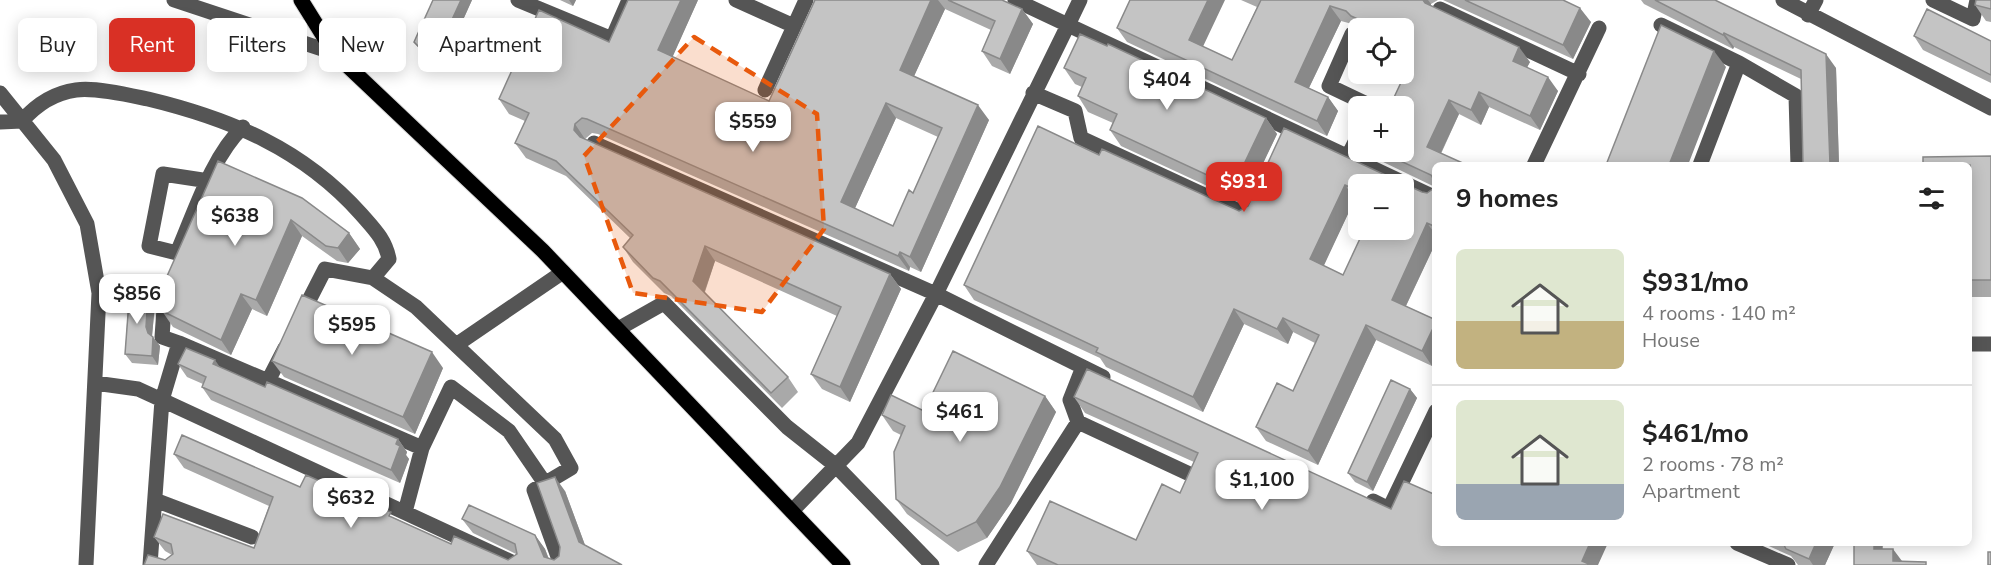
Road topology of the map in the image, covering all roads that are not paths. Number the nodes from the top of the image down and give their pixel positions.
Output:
1 (174, 0) edge
2 (301, 0) edge
3 (518, 0) edge
4 (629, 0) edge
5 (736, 0) edge
6 (806, 0) edge
7 (1015, 0) edge
8 (1080, 0) edge
9 (1783, 0) edge
10 (1816, 0) edge
11 (1933, 0) edge
12 (1977, 0) edge
13 (1440, 9) edge
14 (1808, 15) junction
15 (1068, 25) junction
16 (794, 26) junction
17 (1661, 26) edge
18 (1599, 28) dead end
19 (319, 29) edge
20 (1348, 43) edge
21 (319, 48) edge
22 (1739, 63) junction
23 (354, 72) edge
24 (1579, 74) junction
25 (765, 90) dead end
26 (0, 93) edge
27 (1033, 93) junction
28 (1349, 96) edge
29 (1991, 108) edge
30 (22, 120) junction
31 (0, 122) edge
32 (243, 127) junction
33 (594, 143) edge
34 (1348, 156) edge
35 (1361, 162) edge
36 (1535, 162) edge
37 (1701, 162) edge
38 (1798, 162) edge
39 (209, 181) junction
40 (1432, 196) edge
41 (1253, 206) edge
42 (563, 272) junction
43 (373, 278) junction
44 (166, 285) edge
45 (936, 294) junction
46 (618, 329) junction
47 (179, 344) junction
48 (1972, 344) edge
49 (1991, 344) edge
50 (456, 345) junction
51 (1083, 367) junction
52 (268, 381) junction
53 (1114, 382) edge
54 (95, 383) junction
55 (162, 400) junction
56 (1432, 418) edge
57 (1078, 422) junction
58 (422, 448) junction
59 (835, 465) junction
60 (1196, 477) edge
61 (544, 482) junction
62 (1358, 494) edge
63 (155, 500) junction
64 (792, 511) junction
65 (405, 512) junction
66 (252, 537) dead end
67 (1744, 546) edge
68 (150, 561) edge
69 (166, 562) edge
70 (86, 565) edge
71 (518, 565) edge
72 (561, 565) edge
73 (843, 565) edge
74 (932, 565) edge
75 (986, 565) edge
76 (1788, 565) edge

1 - 21 lane
2 - 19 main road
3 - 4 lane
5 - 16 lane
6 - 16 lane
7 - 15 lane
8 - 15 lane
9 - 14 lane
10 - 14 lane
11 - 12 lane
13 - 24 lane
14 - 29 lane
15 - 27 lane
15 - 34 lane
16 - 25 lane
17 - 22 lane
18 - 24 lane
20 - 28 lane
22 - 37 lane
22 - 38 lane
23 - 42 main road
24 - 36 lane
26 - 30 lane
27 - 41 lane
27 - 45 lane
30 - 31 lane
30 - 32 lane
30 - 54 lane
32 - 39 lane
32 - 43 lane
33 - 45 lane
35 - 40 lane
39 - 39 lane
42 - 46 main road
42 - 50 lane
43 - 50 lane
43 - 52 lane
44 - 47 lane
45 - 51 lane
45 - 59 lane
46 - 59 lane
46 - 64 main road
47 - 52 lane
47 - 55 lane
48 - 49 lane
50 - 61 lane
51 - 53 lane
51 - 57 lane
52 - 58 lane
54 - 55 lane
54 - 70 lane
55 - 63 lane
55 - 65 lane
56 - 62 lane
57 - 60 lane
57 - 75 lane
58 - 61 lane
58 - 65 lane
59 - 64 lane
59 - 74 lane
61 - 72 lane
63 - 66 lane
63 - 68 lane
64 - 73 main road
65 - 71 lane
67 - 76 lane
68 - 69 lane

